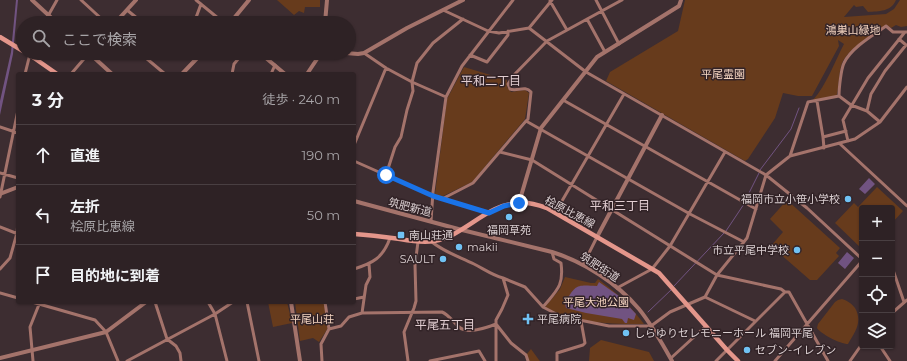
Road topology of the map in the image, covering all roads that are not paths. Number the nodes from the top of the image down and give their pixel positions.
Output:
1 (32, 0) edge
2 (57, 0) edge
3 (81, 0) edge
4 (136, 0) edge
5 (196, 0) edge
6 (249, 0) edge
7 (327, 0) edge
8 (463, 0) edge
9 (513, 0) edge
10 (550, 0) edge
11 (596, 0) edge
12 (622, 0) edge
13 (681, 0) edge
14 (201, 4) junction
15 (127, 10) junction
16 (443, 10) junction
17 (602, 11) junction
18 (48, 14) joint
19 (98, 16) edge
20 (122, 16) edge
21 (134, 16) edge
22 (197, 16) edge
23 (216, 16) edge
24 (236, 16) edge
25 (326, 16) edge
26 (587, 19) junction
27 (463, 20) junction
28 (529, 28) junction
29 (567, 30) junction
30 (488, 31) junction
31 (508, 31) junction
32 (906, 32) edge
33 (0, 37) edge
34 (899, 39) junction
35 (547, 41) junction
36 (619, 44) junction
37 (16, 46) edge
38 (605, 52) junction
39 (364, 53) junction
40 (356, 54) edge
41 (470, 55) junction
42 (28, 60) edge
43 (38, 60) edge
44 (83, 60) edge
45 (97, 60) edge
46 (148, 60) edge
47 (195, 60) edge
48 (237, 60) edge
49 (268, 60) edge
50 (316, 60) edge
51 (275, 66) junction
52 (386, 68) junction
53 (25, 72) edge
54 (54, 72) edge
55 (73, 72) edge
56 (110, 72) edge
57 (163, 72) edge
58 (184, 72) edge
59 (232, 72) edge
60 (272, 72) edge
61 (282, 72) edge
62 (308, 72) edge
63 (586, 72) junction
64 (412, 82) junction
65 (907, 87) edge
66 (624, 94) junction
67 (838, 96) junction
68 (446, 97) junction
69 (563, 100) junction
70 (817, 101) junction
71 (851, 106) junction
72 (867, 111) junction
73 (662, 115) junction
74 (16, 119) edge
75 (526, 121) junction
76 (880, 122) junction
77 (606, 124) junction
78 (0, 127) edge
79 (541, 128) junction
80 (846, 131) junction
81 (13, 132) junction
82 (16, 133) edge
83 (358, 134) joint
84 (823, 137) junction
85 (356, 140) edge
86 (848, 141) junction
87 (839, 143) junction
88 (645, 146) junction
89 (824, 148) junction
90 (500, 152) junction
91 (725, 152) junction
92 (588, 156) junction
93 (790, 156) junction
94 (532, 160) junction
95 (356, 162) edge
96 (2, 173) edge
97 (386, 175) junction
98 (766, 175) junction
99 (16, 177) edge
100 (628, 179) junction
101 (708, 182) junction
102 (571, 184) junction
103 (16, 188) edge
104 (0, 195) edge
105 (433, 196) junction
106 (442, 199) junction
107 (356, 202) edge
108 (519, 203) junction
109 (907, 206) edge
110 (756, 209) junction
111 (611, 210) junction
112 (489, 213) junction
113 (555, 213) junction
114 (690, 214) junction
115 (431, 221) junction
116 (0, 227) edge
117 (462, 230) junction
118 (16, 232) edge
119 (356, 234) edge
120 (597, 237) junction
121 (390, 238) junction
122 (16, 239) edge
123 (418, 242) junction
124 (432, 242) junction
125 (744, 242) junction
126 (670, 246) junction
127 (552, 252) junction
128 (859, 257) edge
129 (369, 264) junction
130 (859, 264) edge
131 (583, 265) junction
132 (356, 268) edge
133 (0, 269) edge
134 (652, 269) junction
135 (895, 274) edge
136 (718, 275) junction
137 (503, 278) junction
138 (617, 288) junction
139 (785, 292) junction
140 (0, 293) edge
141 (16, 297) edge
142 (364, 297) junction
143 (705, 297) junction
144 (356, 299) edge
145 (906, 301) edge
146 (39, 304) edge
147 (42, 304) edge
148 (143, 304) edge
149 (156, 304) edge
150 (209, 304) edge
151 (230, 304) edge
152 (247, 304) edge
153 (291, 304) edge
154 (325, 304) edge
155 (686, 304) junction
156 (543, 307) junction
157 (895, 310) edge
158 (413, 312) junction
159 (362, 313) junction
160 (215, 314) junction
161 (581, 321) junction
162 (755, 321) junction
163 (496, 324) junction
164 (807, 325) junction
165 (651, 326) junction
166 (706, 326) junction
167 (329, 329) junction
168 (106, 332) junction
169 (167, 338) junction
170 (859, 348) edge
171 (32, 349) junction
172 (882, 349) edge
173 (727, 350) junction
174 (0, 358) edge
175 (672, 360) edge
176 (33, 361) edge
177 (118, 361) edge
178 (127, 361) edge
179 (181, 361) edge
180 (226, 361) edge
181 (259, 361) edge
182 (300, 361) edge
183 (322, 361) edge
184 (408, 361) edge
185 (429, 361) edge
186 (485, 361) edge
187 (496, 361) edge
188 (528, 361) edge
189 (557, 361) edge
190 (716, 361) edge
191 (738, 361) edge
192 (775, 361) edge
193 (828, 361) edge
194 (850, 361) edge
195 (890, 361) edge

1 - 18 street
2 - 18 street
3 - 19 street
4 - 15 street
5 - 14 street
6 - 24 street
7 - 25 street
8 - 16 street
9 - 30 street
10 - 28 street
10 - 29 street
11 - 17 street
12 - 17 street
13 - 36 street
14 - 22 street
14 - 23 street
15 - 20 street
15 - 21 street
16 - 27 street
16 - 39 street
17 - 26 street
17 - 36 street
26 - 29 street
26 - 38 street
27 - 30 street
27 - 64 street
28 - 31 street
28 - 35 street
29 - 35 street
30 - 31 street
30 - 41 street
31 - 41 street
32 - 34 street
32 - 67 street
33 - 37 main road
34 - 71 street
34 - 72 street
35 - 63 street
35 - 75 street
36 - 38 street
38 - 63 street
39 - 40 street
39 - 52 street
41 - 68 street
42 - 53 street
43 - 54 main road
44 - 55 street
45 - 56 street
46 - 57 street
47 - 58 street
48 - 59 street
49 - 51 street
50 - 62 street
51 - 60 street
51 - 61 street
52 - 64 street
52 - 83 street
63 - 66 street
63 - 69 street
64 - 68 street
64 - 97 street
65 - 76 street
66 - 73 street
66 - 77 street
67 - 70 street
67 - 71 street
68 - 105 street
69 - 77 street
69 - 79 street
70 - 84 street
70 - 93 street
71 - 72 street
71 - 80 street
72 - 76 street
73 - 88 street
73 - 91 street
74 - 81 street
75 - 79 street
75 - 90 street
76 - 86 street
77 - 88 street
77 - 92 street
78 - 81 street
79 - 92 street
79 - 94 street
80 - 84 street
80 - 86 street
81 - 82 street
81 - 96 street
83 - 85 street
84 - 89 street
86 - 87 street
87 - 89 street
87 - 109 street
88 - 100 street
88 - 101 street
89 - 93 street
90 - 94 street
90 - 106 street
91 - 98 street
91 - 101 street, 筑肥街道
92 - 100 street
92 - 102 street
93 - 98 street
94 - 102 street
94 - 108 street
95 - 97 street
96 - 99 street
96 - 104 street
97 - 105 street
98 - 110 street
98 - 128 street
100 - 111 street
100 - 114 street
101 - 110 street
101 - 114 street, 筑肥街道
102 - 111 street
102 - 113 street
103 - 104 street
105 - 106 street
105 - 115 street
106 - 112 street
107 - 115 street, 筑肥新道
108 - 112 main road, 桧原比恵線
108 - 113 main road, 桧原比恵線
110 - 125 street
111 - 120 street
111 - 126 street
112 - 117 main road, 桧原比恵線
113 - 120 main road, 桧原比恵線
114 - 125 street
114 - 126 street, 筑肥街道
115 - 117 street, 筑肥新道
116 - 118 street
117 - 124 main road, 桧原比恵線
117 - 127 street, 筑肥街道
119 - 121 main road, 桧原比恵線
120 - 131 street
120 - 134 main road, 桧原比恵線
121 - 123 main road, 桧原比恵線
121 - 129 street
122 - 133 street
123 - 124 main road, 桧原比恵線
123 - 158 street
124 - 137 street
125 - 136 street
126 - 134 street, 筑肥街道
126 - 136 street
127 - 131 street, 筑肥街道
127 - 156 street
129 - 132 street
129 - 142 street
130 - 164 street
131 - 138 street, 筑肥街道
134 - 138 street, 筑肥街道
134 - 155 main road, 桧原比恵線
135 - 145 street
136 - 139 street
136 - 143 street
137 - 156 street
137 - 163 street
138 - 165 street, 筑肥街道
139 - 162 street
139 - 164 street
140 - 141 street
142 - 144 street
142 - 159 street
143 - 155 street
143 - 162 street
145 - 157 street
146 - 171 street
147 - 168 street
148 - 168 street
149 - 169 street
150 - 160 street
151 - 160 street
152 - 181 street
153 - 182 street
154 - 167 street
155 - 165 street
155 - 166 main road, 桧原比恵線
156 - 161 street
158 - 159 street
158 - 163 street
158 - 184 street
159 - 167 street
160 - 169 street
160 - 180 street
161 - 165 street
161 - 189 street
162 - 173 street
163 - 187 street
163 - 188 street
164 - 192 street
164 - 193 street
165 - 175 street, 筑肥街道
166 - 173 main road, 桧原比恵線
166 - 175 street
167 - 183 street
168 - 171 street
168 - 177 street
169 - 178 street
169 - 179 street
170 - 194 street
171 - 174 street
171 - 176 street
172 - 195 street
173 - 190 street
173 - 191 main road, 桧原比恵線
185 - 186 street

